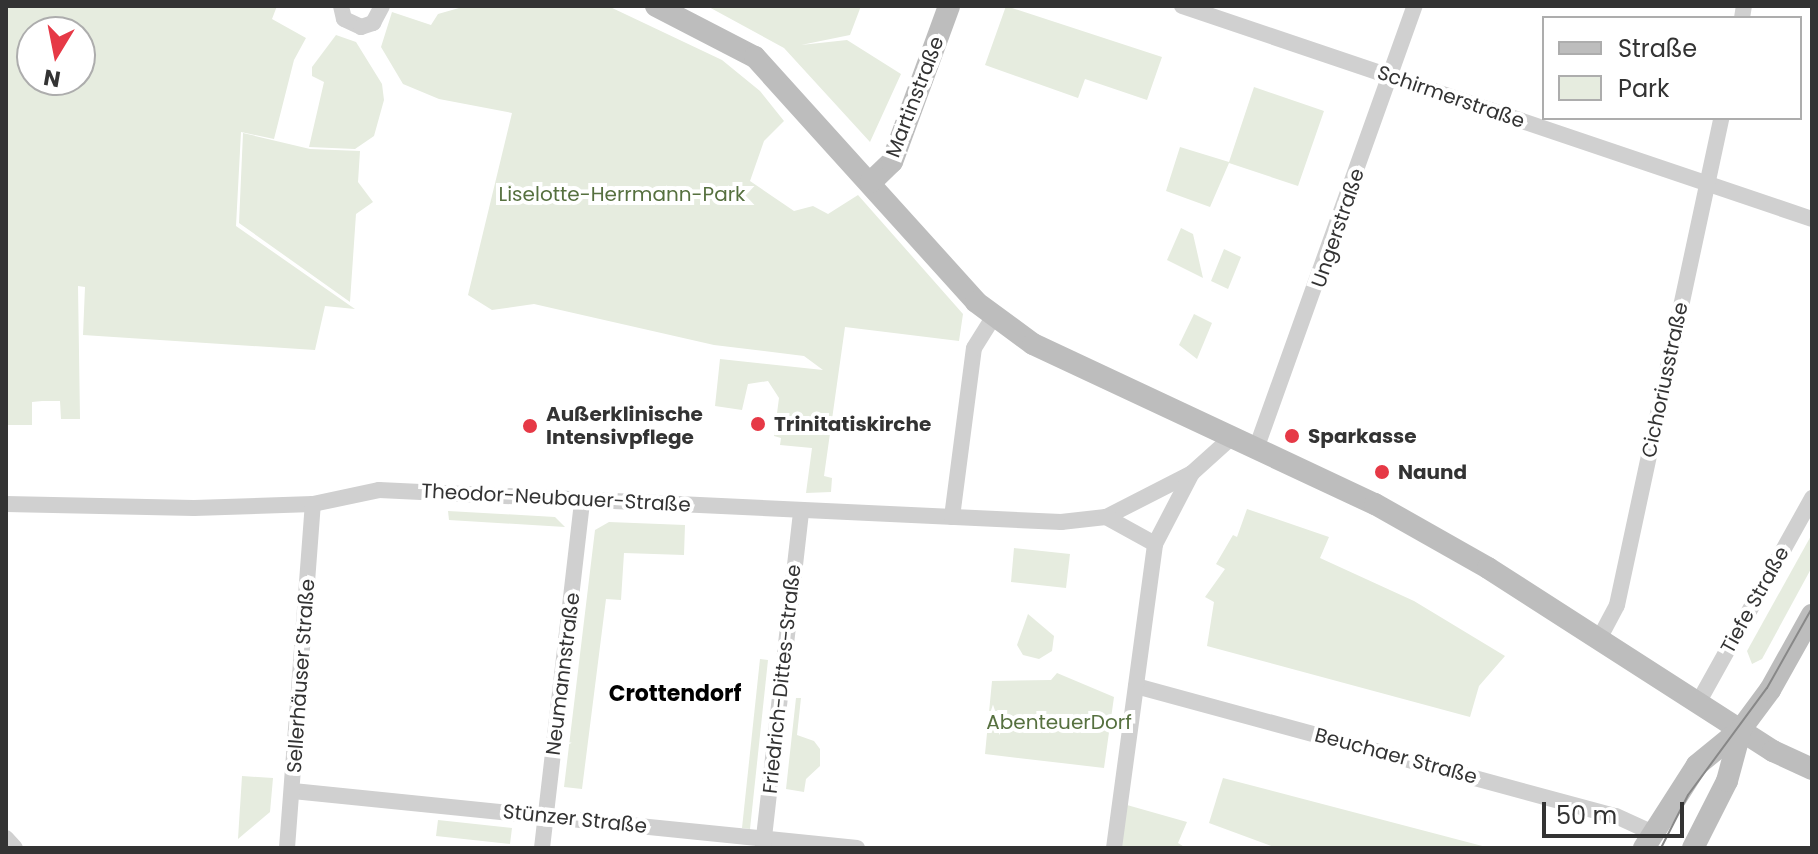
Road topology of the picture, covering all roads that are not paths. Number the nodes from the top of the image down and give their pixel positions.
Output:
1 (341, 6) edge
2 (382, 6) edge
3 (656, 6) edge
4 (949, 6) edge
5 (1182, 6) edge
6 (1415, 6) edge
7 (1391, 76) junction
8 (1721, 120) edge
9 (871, 182) junction
10 (1708, 183) junction
11 (1812, 219) edge
12 (993, 317) junction
13 (1232, 437) junction
14 (1256, 449) junction
15 (1192, 473) junction
16 (1812, 498) edge
17 (582, 500) junction
18 (6, 504) edge
19 (313, 504) junction
20 (801, 510) junction
21 (952, 517) junction
22 (1106, 517) junction
23 (1155, 544) junction
24 (1812, 615) edge
25 (1599, 639) junction
26 (1136, 686) junction
27 (1698, 703) junction
28 (1741, 729) junction
29 (1806, 766) edge
30 (293, 791) junction
31 (546, 816) junction
32 (6, 838) edge
33 (1648, 840) edge
34 (764, 843) edge
35 (284, 847) edge
36 (15, 848) edge
37 (542, 848) edge
38 (857, 848) edge
39 (1114, 848) edge
40 (1693, 848) edge

1 - 2 street
3 - 9 street
4 - 9 street, Martinstraße
5 - 7 street, Schirmerstraße
6 - 7 street, Ungerstraße
7 - 10 street, Schirmerstraße
7 - 14 street, Ungerstraße
8 - 10 street, Cichoriusstraße
9 - 12 street
10 - 11 street, Schirmerstraße
10 - 25 street, Cichoriusstraße
12 - 13 street
12 - 21 street
13 - 14 street
13 - 15 street, Theodor-Neubauer-Straße
14 - 25 street
15 - 22 street, Theodor-Neubauer-Straße
15 - 23 street, Theodor-Neubauer-Straße
16 - 27 street, Tiefe Straße
17 - 19 street, Theodor-Neubauer-Straße
17 - 20 street, Theodor-Neubauer-Straße
17 - 31 street, Neumannstraße
18 - 19 street, Theodor-Neubauer-Straße
19 - 30 street, Sellerhäuser Straße
20 - 21 street, Theodor-Neubauer-Straße
20 - 34 street, Friedrich-Dittes-Straße
21 - 22 street, Theodor-Neubauer-Straße
22 - 23 street
23 - 26 street, Theodor-Neubauer-Straße
24 - 28 street
25 - 27 street
26 - 33 street, Beuchaer Straße
26 - 39 street, Theodor-Neubauer-Straße
27 - 28 street
28 - 29 street
28 - 33 street
28 - 40 street
30 - 31 street, Stünzer Straße
30 - 35 street, Sellerhäuser Straße
31 - 34 street, Stünzer Straße
31 - 37 street, Neumannstraße
32 - 36 street
34 - 38 street, Stünzer Straße

